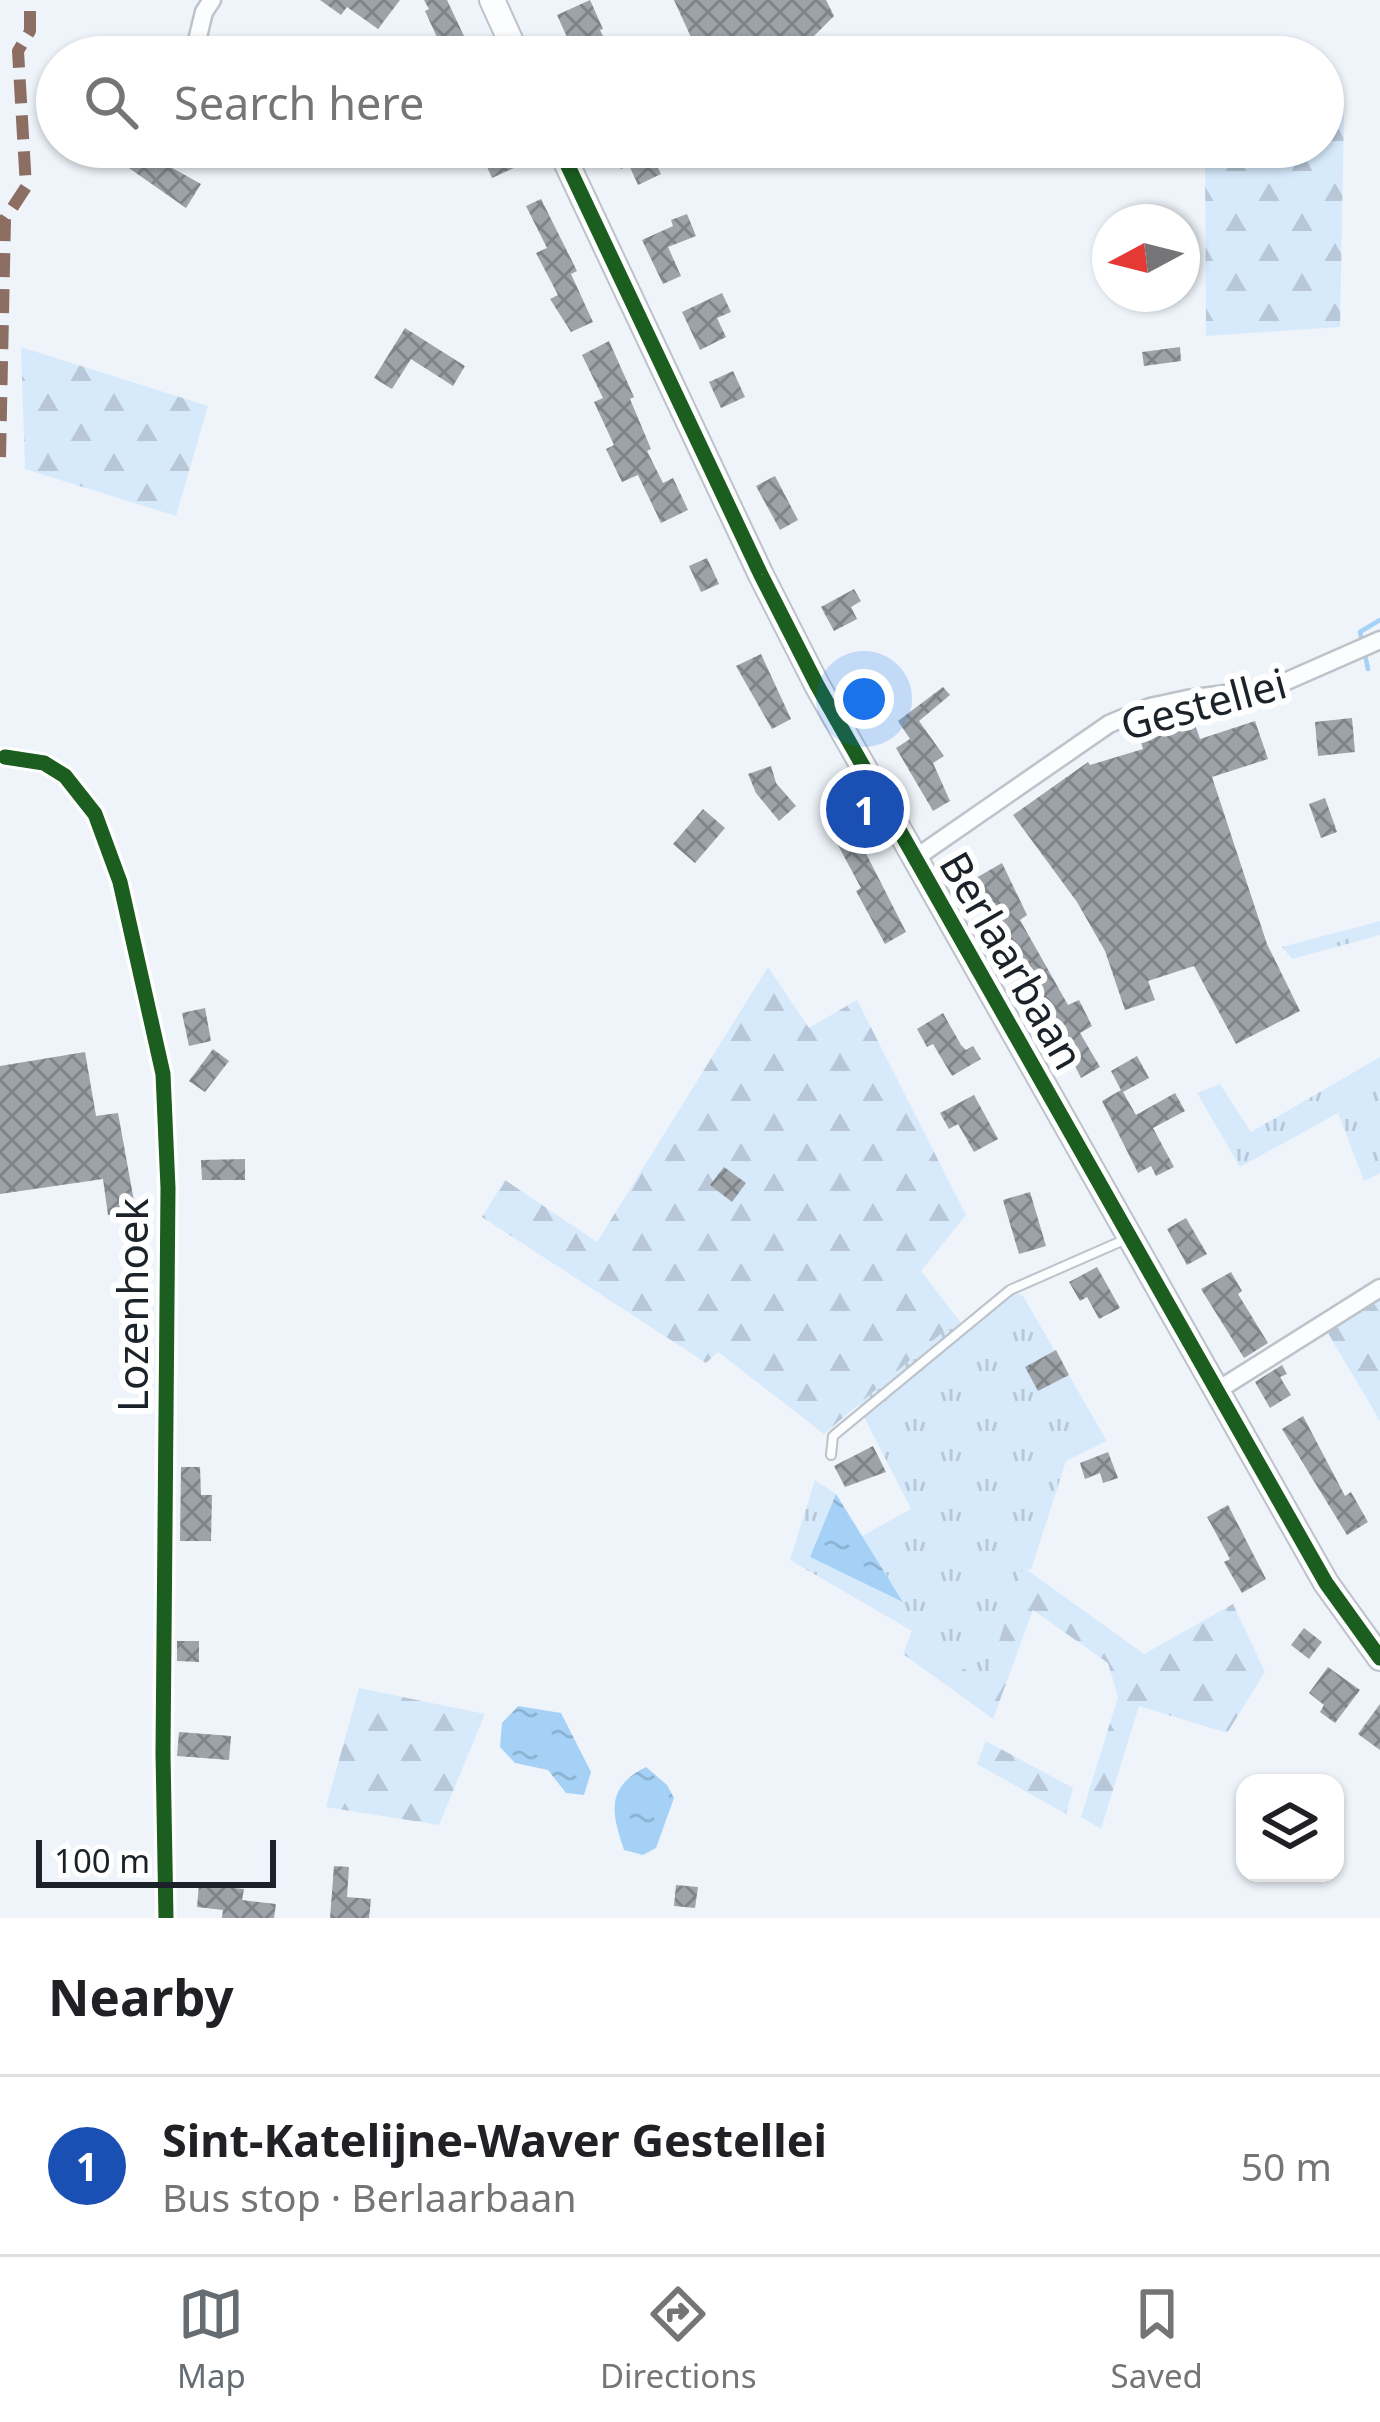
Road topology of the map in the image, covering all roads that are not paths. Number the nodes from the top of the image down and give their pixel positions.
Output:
1 (212, 0) edge
2 (492, 0) edge
3 (198, 36) edge
4 (508, 36) edge
5 (569, 168) edge
6 (1380, 640) edge
7 (5, 757) dead end
8 (914, 859) junction
9 (1131, 1238) junction
10 (1380, 1288) edge
11 (1218, 1390) junction
12 (830, 1455) dead end
13 (1380, 1658) edge
14 (166, 1918) edge

1 - 3 street
2 - 4 street
5 - 8 street, Berlaarbaan
6 - 8 street, Gestellei
7 - 14 street, Lozenhoek
8 - 9 street, Berlaarbaan
9 - 11 street, Berlaarbaan
9 - 12 lane
10 - 11 street
11 - 13 street, Berlaarbaan

